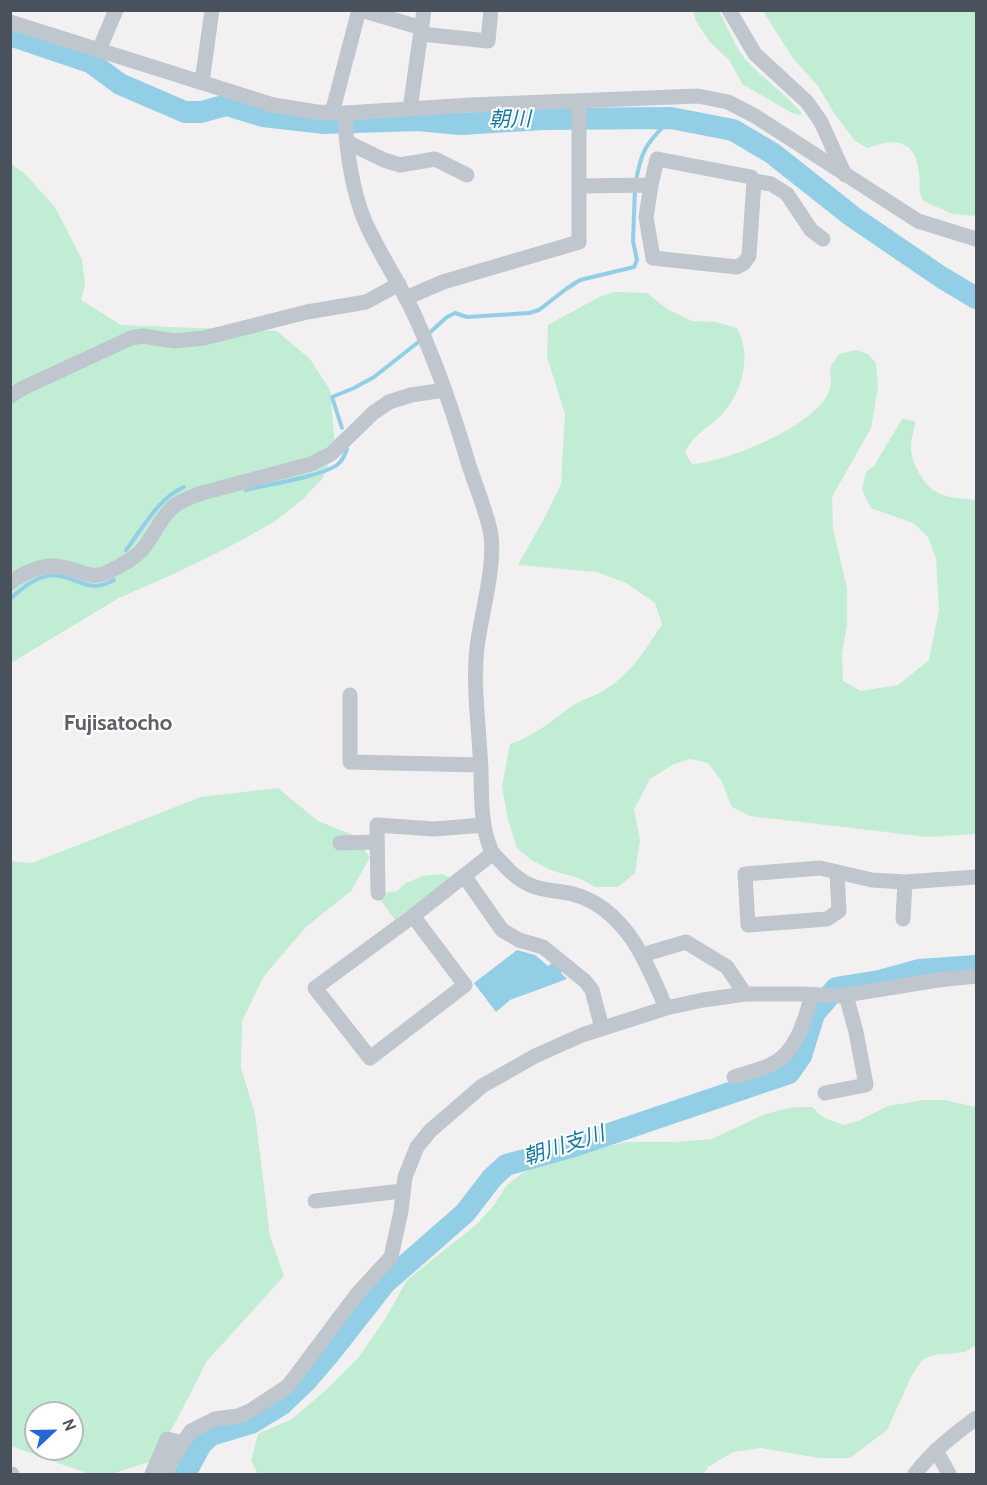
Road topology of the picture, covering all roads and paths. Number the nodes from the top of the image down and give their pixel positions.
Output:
1 (116, 10) edge
2 (212, 10) edge
3 (360, 10) edge
4 (424, 10) edge
5 (491, 10) edge
6 (729, 10) edge
7 (10, 22) edge
8 (422, 31) junction
9 (99, 50) junction
10 (202, 82) junction
11 (410, 109) junction
12 (342, 115) junction
13 (579, 115) junction
14 (347, 139) junction
15 (467, 175) dead end
16 (845, 175) junction
17 (754, 181) junction
18 (642, 185) junction
19 (579, 186) junction
20 (823, 238) dead end
21 (976, 239) edge
22 (399, 284) junction
23 (406, 298) junction
24 (444, 390) junction
25 (10, 396) edge
26 (10, 583) edge
27 (350, 695) dead end
28 (481, 765) junction
29 (483, 825) junction
30 (377, 842) junction
31 (340, 843) dead end
32 (493, 854) junction
33 (837, 873) junction
34 (465, 877) junction
35 (976, 877) edge
36 (905, 882) junction
37 (378, 893) dead end
38 (412, 916) junction
39 (903, 919) dead end
40 (642, 955) junction
41 (976, 976) edge
42 (745, 994) junction
43 (817, 995) junction
44 (842, 996) junction
45 (666, 1008) junction
46 (602, 1028) junction
47 (734, 1077) dead end
48 (825, 1093) dead end
49 (402, 1191) junction
50 (315, 1201) dead end
51 (976, 1418) edge
52 (183, 1443) junction
53 (936, 1450) junction
54 (152, 1474) edge
55 (167, 1474) edge
56 (915, 1474) edge
57 (949, 1474) edge

1 - 9 street
2 - 10 street
3 - 8 street
3 - 12 street
4 - 8 street
5 - 8 street
6 - 16 street
7 - 9 street
8 - 11 street
9 - 10 street
10 - 12 street
11 - 12 street
11 - 13 street
12 - 14 street
13 - 16 street
13 - 19 street
14 - 15 street
14 - 22 street
16 - 21 street
17 - 18 street
17 - 18 street
17 - 20 street
18 - 19 street
19 - 23 street
22 - 23 street
22 - 25 street
23 - 24 street
24 - 26 street
24 - 28 street
27 - 28 street
28 - 29 street
29 - 30 street
29 - 32 street
30 - 31 street
30 - 37 street
32 - 34 street
32 - 40 street
33 - 33 street
33 - 36 street
34 - 38 street
34 - 46 street
35 - 36 street
36 - 39 street
38 - 38 street
40 - 42 street
40 - 45 street
41 - 44 street
42 - 43 street
42 - 45 street
43 - 44 street
43 - 47 street
44 - 48 street
45 - 46 street
46 - 49 street
49 - 50 street
49 - 52 street
51 - 53 street
52 - 54 street
52 - 55 street
53 - 56 street
53 - 57 street

